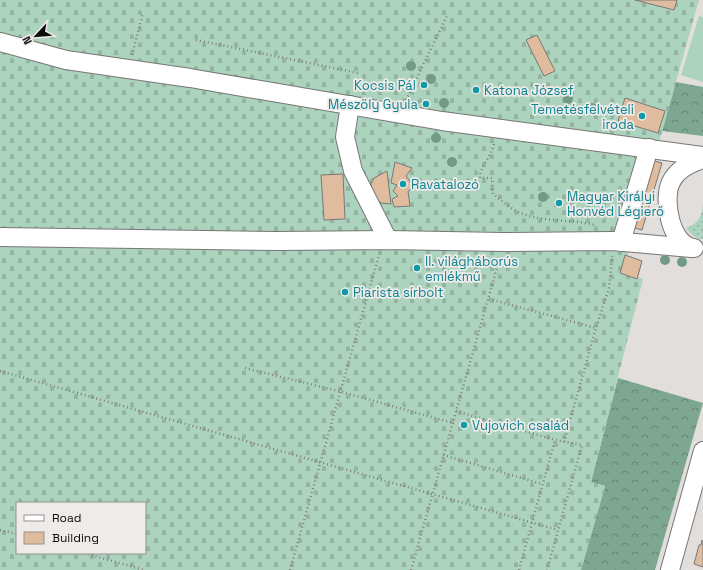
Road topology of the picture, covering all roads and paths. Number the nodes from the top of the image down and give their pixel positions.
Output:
1 (143, 12) dead end
2 (447, 16) dead end
3 (196, 40) dead end
4 (0, 42) edge
5 (127, 70) junction
6 (358, 73) dead end
7 (350, 105) junction
8 (399, 114) junction
9 (499, 129) junction
10 (653, 149) junction
11 (703, 158) edge
12 (601, 227) dead end
13 (0, 237) edge
14 (386, 240) junction
15 (503, 242) junction
16 (622, 242) junction
17 (697, 248) edge
18 (489, 299) junction
19 (596, 328) junction
20 (245, 368) dead end
21 (0, 370) edge
22 (342, 392) junction
23 (456, 412) junction
24 (453, 423) junction
25 (555, 440) junction
26 (564, 442) junction
27 (703, 451) edge
28 (443, 455) junction
29 (320, 462) junction
30 (542, 484) junction
31 (432, 493) junction
32 (532, 523) junction
33 (0, 530) edge
34 (558, 530) junction
35 (16, 534) edge
36 (88, 554) edge
37 (144, 570) edge
38 (290, 570) edge
39 (411, 570) edge
40 (518, 570) edge
41 (547, 570) edge
42 (670, 570) edge

1 - 5 path
2 - 8 path
3 - 6 path
4 - 5 street
5 - 7 street
7 - 8 street
7 - 14 street
8 - 9 street
9 - 10 street
9 - 12 path
10 - 11 street
10 - 16 street
11 - 17 street
13 - 14 street
14 - 15 street
14 - 22 path
15 - 16 street
15 - 18 path
16 - 17 street
16 - 19 path
18 - 19 path
18 - 23 path
19 - 26 path
20 - 22 path
21 - 29 path
22 - 24 path
22 - 29 path
23 - 24 path
23 - 25 path
24 - 28 path
25 - 26 path
25 - 30 path
26 - 34 path
27 - 42 street
28 - 30 path
28 - 31 path
29 - 31 path
29 - 38 path
30 - 32 path
31 - 32 path
31 - 39 path
32 - 34 path
32 - 40 path
33 - 35 path
34 - 41 path
36 - 37 path

